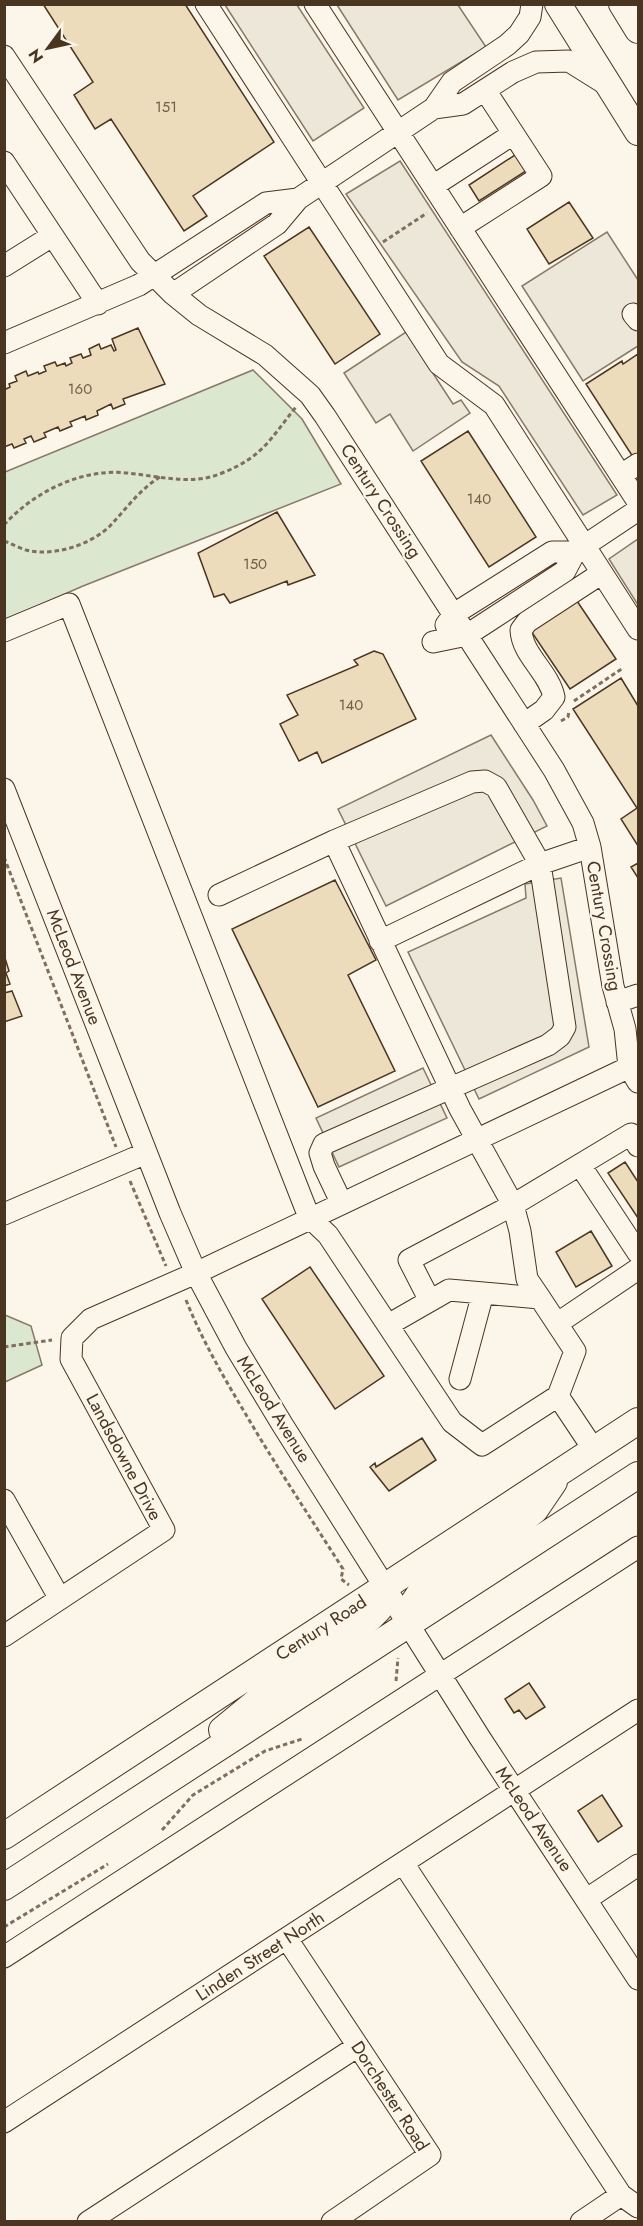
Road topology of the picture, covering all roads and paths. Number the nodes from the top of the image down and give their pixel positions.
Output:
1 (206, 4) edge
2 (315, 4) edge
3 (532, 4) edge
4 (558, 4) edge
5 (622, 4) edge
6 (639, 30) edge
7 (4, 56) edge
8 (609, 87) junction
9 (485, 90) junction
10 (434, 108) junction
11 (398, 132) junction
12 (639, 132) edge
13 (513, 134) junction
14 (4, 162) edge
15 (322, 183) junction
16 (438, 194) junction
17 (297, 199) junction
18 (460, 228) junction
19 (52, 236) junction
20 (367, 252) junction
21 (4, 266) edge
22 (154, 276) junction
23 (173, 294) junction
24 (98, 304) junction
25 (4, 343) edge
26 (297, 407) dead end
27 (630, 469) edge
28 (160, 477) junction
29 (639, 501) edge
30 (639, 510) edge
31 (4, 525) edge
32 (4, 541) edge
33 (579, 549) junction
34 (602, 573) junction
35 (454, 614) junction
36 (639, 628) edge
37 (4, 631) edge
38 (467, 635) junction
39 (623, 668) dead end
40 (524, 724) junction
41 (554, 725) dead end
42 (4, 789) edge
43 (333, 841) junction
44 (590, 847) junction
45 (4, 857) edge
46 (540, 864) junction
47 (219, 895) dead end
48 (380, 941) junction
49 (639, 994) edge
50 (617, 1002) junction
51 (625, 1029) junction
52 (639, 1047) edge
53 (635, 1071) edge
54 (450, 1088) junction
55 (475, 1139) junction
56 (639, 1146) edge
57 (146, 1153) junction
58 (122, 1162) junction
59 (580, 1165) junction
60 (341, 1202) junction
61 (513, 1205) junction
62 (4, 1214) edge
63 (309, 1217) junction
64 (639, 1253) edge
65 (165, 1264) dead end
66 (639, 1269) edge
67 (196, 1273) junction
68 (483, 1293) junction
69 (540, 1298) junction
70 (187, 1300) dead end
71 (430, 1301) junction
72 (558, 1323) junction
73 (387, 1325) junction
74 (72, 1338) junction
75 (4, 1347) edge
76 (460, 1379) dead end
77 (558, 1396) junction
78 (639, 1421) edge
79 (594, 1450) junction
80 (560, 1472) junction
81 (639, 1475) edge
82 (4, 1500) edge
83 (639, 1547) edge
84 (348, 1584) dead end
85 (386, 1586) junction
86 (60, 1599) junction
87 (410, 1625) junction
88 (4, 1636) edge
89 (398, 1659) dead end
90 (441, 1675) junction
91 (419, 1689) junction
92 (639, 1710) edge
93 (307, 1738) dead end
94 (515, 1790) junction
95 (116, 1815) junction
96 (160, 1832) dead end
97 (4, 1836) edge
98 (112, 1862) dead end
99 (403, 1863) junction
100 (639, 1865) edge
101 (4, 1887) edge
102 (587, 1899) junction
103 (4, 1927) edge
104 (287, 1939) junction
105 (4, 1957) edge
106 (639, 1979) edge
107 (358, 2046) junction
108 (4, 2121) edge
109 (621, 2195) junction
110 (639, 2207) edge
111 (88, 2222) edge
112 (332, 2222) edge
113 (581, 2222) edge

1 - 15 street
2 - 11 street
3 - 10 street
4 - 8 main road
5 - 6 main road
7 - 22 street, Century Crossing
8 - 9 street
8 - 12 main road
9 - 10 street
9 - 13 street
10 - 11 street
11 - 15 street
11 - 16 street
13 - 16 street
13 - 18 street
14 - 19 street
15 - 17 street
15 - 20 street
16 - 18 street
16 - 20 path
17 - 22 street
17 - 23 street
18 - 27 street
19 - 21 street
19 - 24 street
20 - 33 street
22 - 23 street, Century Crossing
22 - 24 street
23 - 35 street, Century Crossing
24 - 25 street
26 - 28 path
27 - 29 street
28 - 31 path
28 - 32 path
30 - 33 street
33 - 34 street
33 - 35 street
33 - 38 street
34 - 36 street
34 - 40 street
35 - 38 street, Century Crossing
35 - 38 street
37 - 63 street
38 - 40 street, Century Crossing
39 - 41 path
40 - 44 street, Century Crossing
42 - 57 street, McLeod Avenue
43 - 46 street
43 - 47 street
43 - 48 street
44 - 46 street
44 - 50 street, Century Crossing
45 - 58 path
46 - 48 street
46 - 54 street
48 - 54 street
49 - 50 street
50 - 51 street, Century Crossing
51 - 52 street, Century Crossing
51 - 53 street, Century Crossing
53 - 55 street
54 - 55 street
54 - 60 street
55 - 60 street
55 - 61 street
56 - 59 street
57 - 58 street
57 - 67 street, McLeod Avenue
58 - 62 street
58 - 65 path
59 - 61 street
59 - 64 street
60 - 63 street
61 - 69 street
61 - 71 street
63 - 67 street
63 - 73 street
66 - 72 street
67 - 74 street
67 - 85 street, McLeod Avenue
68 - 69 street
68 - 71 street
68 - 76 street
69 - 72 street
70 - 84 path
71 - 73 street
72 - 77 street
73 - 77 street
74 - 75 path
74 - 86 street, Landsdowne Drive
77 - 79 street
78 - 79 main road, Century Road
79 - 80 main road, Century Road
80 - 85 main road, Century Road
80 - 87 main road
81 - 87 main road
82 - 86 street
83 - 90 street
85 - 87 street, McLeod Avenue
85 - 95 main road
85 - 97 main road, Century Road
86 - 88 street, Landsdowne Drive
87 - 90 street, McLeod Avenue
87 - 95 main road
89 - 91 path
90 - 91 street
90 - 94 street, McLeod Avenue
91 - 105 street
92 - 94 street, Linden Street North
93 - 96 path
94 - 99 street, Linden Street North
94 - 102 street, McLeod Avenue
95 - 101 main road
98 - 103 path
99 - 104 street, Linden Street North
99 - 109 street
100 - 102 street
102 - 106 street, McLeod Avenue
104 - 107 street, Dorchester Road
104 - 108 street, Linden Street North
107 - 111 street
107 - 112 street, Dorchester Road
109 - 110 street
109 - 113 street

